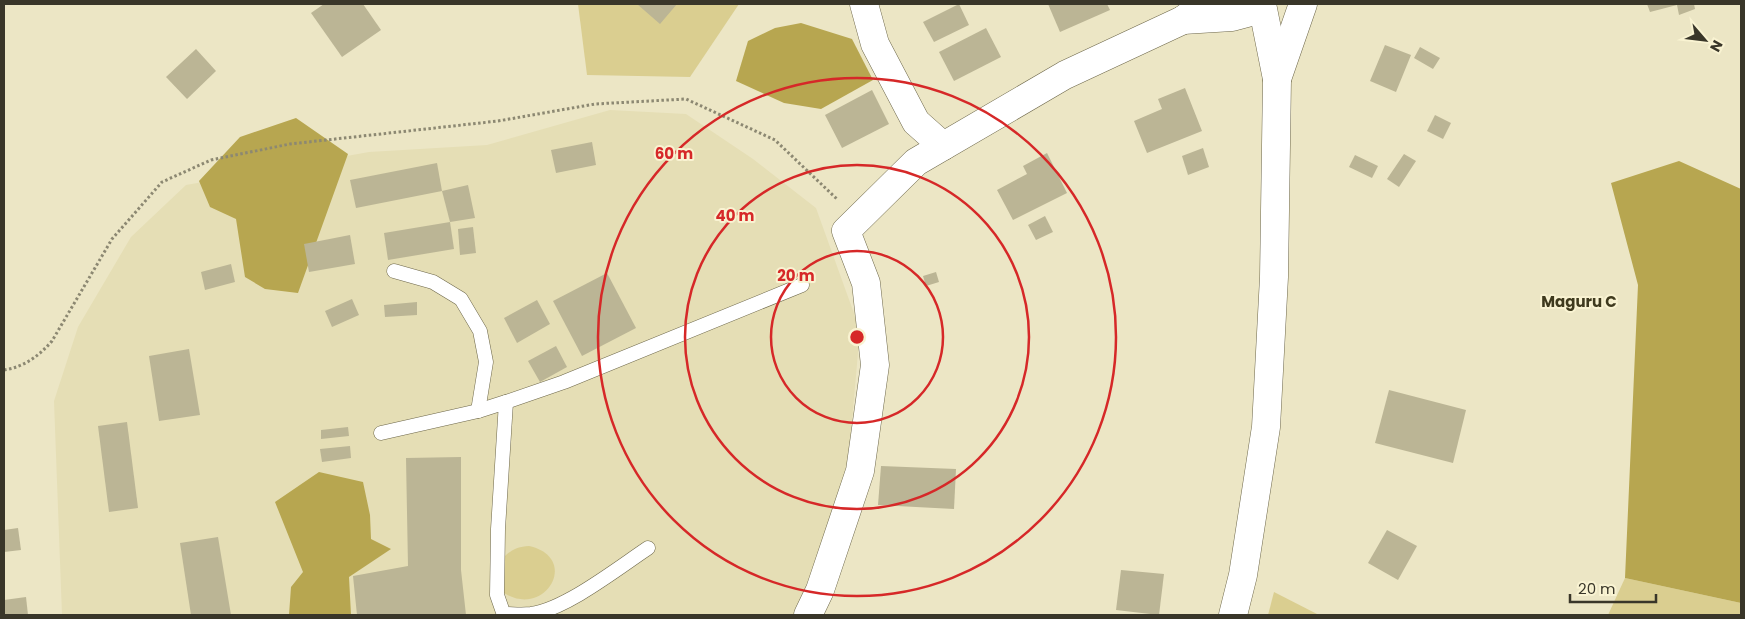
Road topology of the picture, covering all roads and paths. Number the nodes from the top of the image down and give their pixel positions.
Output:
1 (864, 4) edge
2 (1303, 4) edge
3 (1267, 6) edge
4 (1194, 12) edge
5 (1277, 79) junction
6 (943, 146) junction
7 (859, 219) junction
8 (394, 271) dead end
9 (802, 285) dead end
10 (4, 370) edge
11 (506, 402) junction
12 (478, 410) junction
13 (381, 433) dead end
14 (648, 548) dead end
15 (504, 614) edge
16 (808, 615) edge
17 (1233, 615) edge

1 - 6 street
2 - 5 street
3 - 4 street
3 - 5 street
4 - 6 street
5 - 17 street
6 - 7 street
7 - 10 path
7 - 16 street
8 - 12 lane
9 - 11 lane
11 - 12 lane
11 - 15 lane
12 - 13 lane
14 - 15 lane

